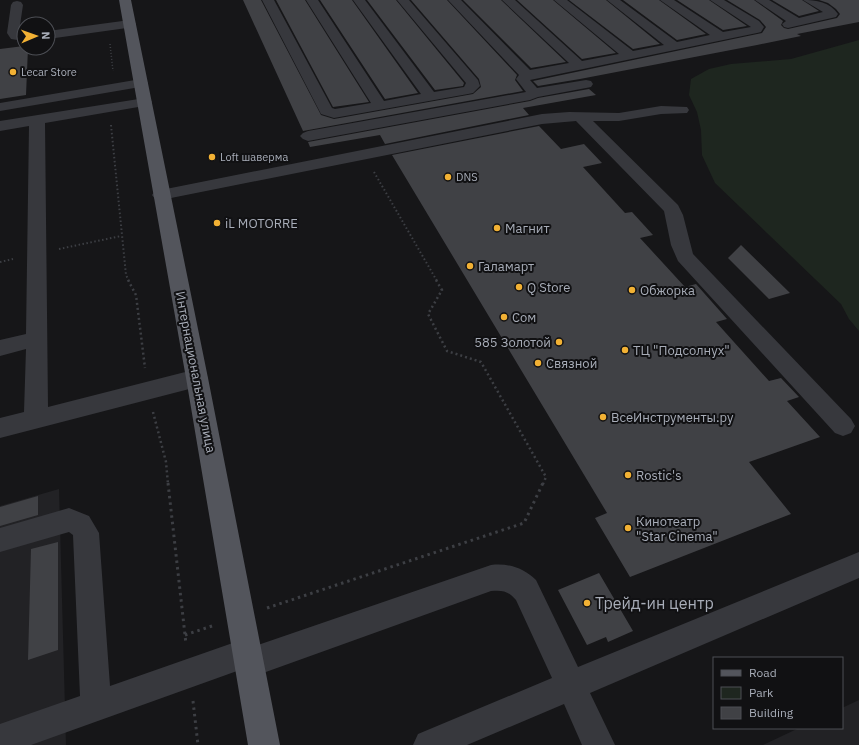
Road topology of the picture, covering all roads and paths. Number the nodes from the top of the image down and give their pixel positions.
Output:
1 (125, 0) edge
2 (268, 0) edge
3 (312, 0) edge
4 (359, 0) edge
5 (403, 0) edge
6 (454, 0) edge
7 (508, 0) edge
8 (560, 0) edge
9 (612, 0) edge
10 (666, 0) edge
11 (716, 0) edge
12 (761, 0) edge
13 (809, 0) edge
14 (17, 5) dead end
15 (130, 24) junction
16 (56, 34) edge
17 (16, 36) edge
18 (721, 37) junction
19 (674, 46) junction
20 (630, 56) junction
21 (580, 66) junction
22 (527, 75) junction
23 (141, 84) junction
24 (586, 84) dead end
25 (534, 94) junction
26 (430, 97) junction
27 (145, 102) junction
28 (380, 106) junction
29 (0, 107) edge
30 (682, 110) dead end
31 (580, 116) junction
32 (37, 120) junction
33 (0, 126) edge
34 (308, 136) dead end
35 (371, 167) dead end
36 (161, 194) junction
37 (36, 339) junction
38 (0, 348) edge
39 (197, 378) junction
40 (36, 418) junction
41 (844, 426) dead end
42 (0, 428) edge
43 (0, 540) edge
44 (859, 565) edge
45 (240, 616) junction
46 (185, 635) dead end
47 (248, 658) junction
48 (572, 686) junction
49 (96, 705) junction
50 (0, 740) edge
51 (264, 745) edge
52 (429, 745) edge
53 (599, 745) edge

1 - 15 main road, Интернациональная улица
2 - 28 lane
3 - 28 lane
4 - 26 lane
5 - 26 lane
6 - 22 lane
7 - 21 lane
8 - 20 lane
9 - 19 lane
10 - 18 lane
11 - 18 lane
12 - 13 lane
14 - 17 lane
15 - 16 lane
15 - 23 main road, Интернациональная улица
18 - 19 lane
19 - 20 lane
20 - 21 lane
21 - 22 lane
22 - 25 lane
23 - 27 main road, Интернациональная улица
23 - 29 lane
24 - 25 lane
25 - 34 lane
26 - 28 lane
27 - 32 lane
27 - 36 main road, Интернациональная улица
30 - 31 lane
31 - 36 lane
31 - 41 lane
32 - 33 lane
32 - 37 lane
35 - 45 path
36 - 39 main road, Интернациональная улица
37 - 38 lane
37 - 40 lane
39 - 40 lane
39 - 45 main road, Интернациональная улица
40 - 42 lane
43 - 49 lane
44 - 48 lane
45 - 46 path
45 - 47 main road, Интернациональная улица
47 - 48 lane
47 - 49 lane
47 - 51 main road, Интернациональная улица
48 - 52 lane
48 - 53 lane
49 - 50 lane

